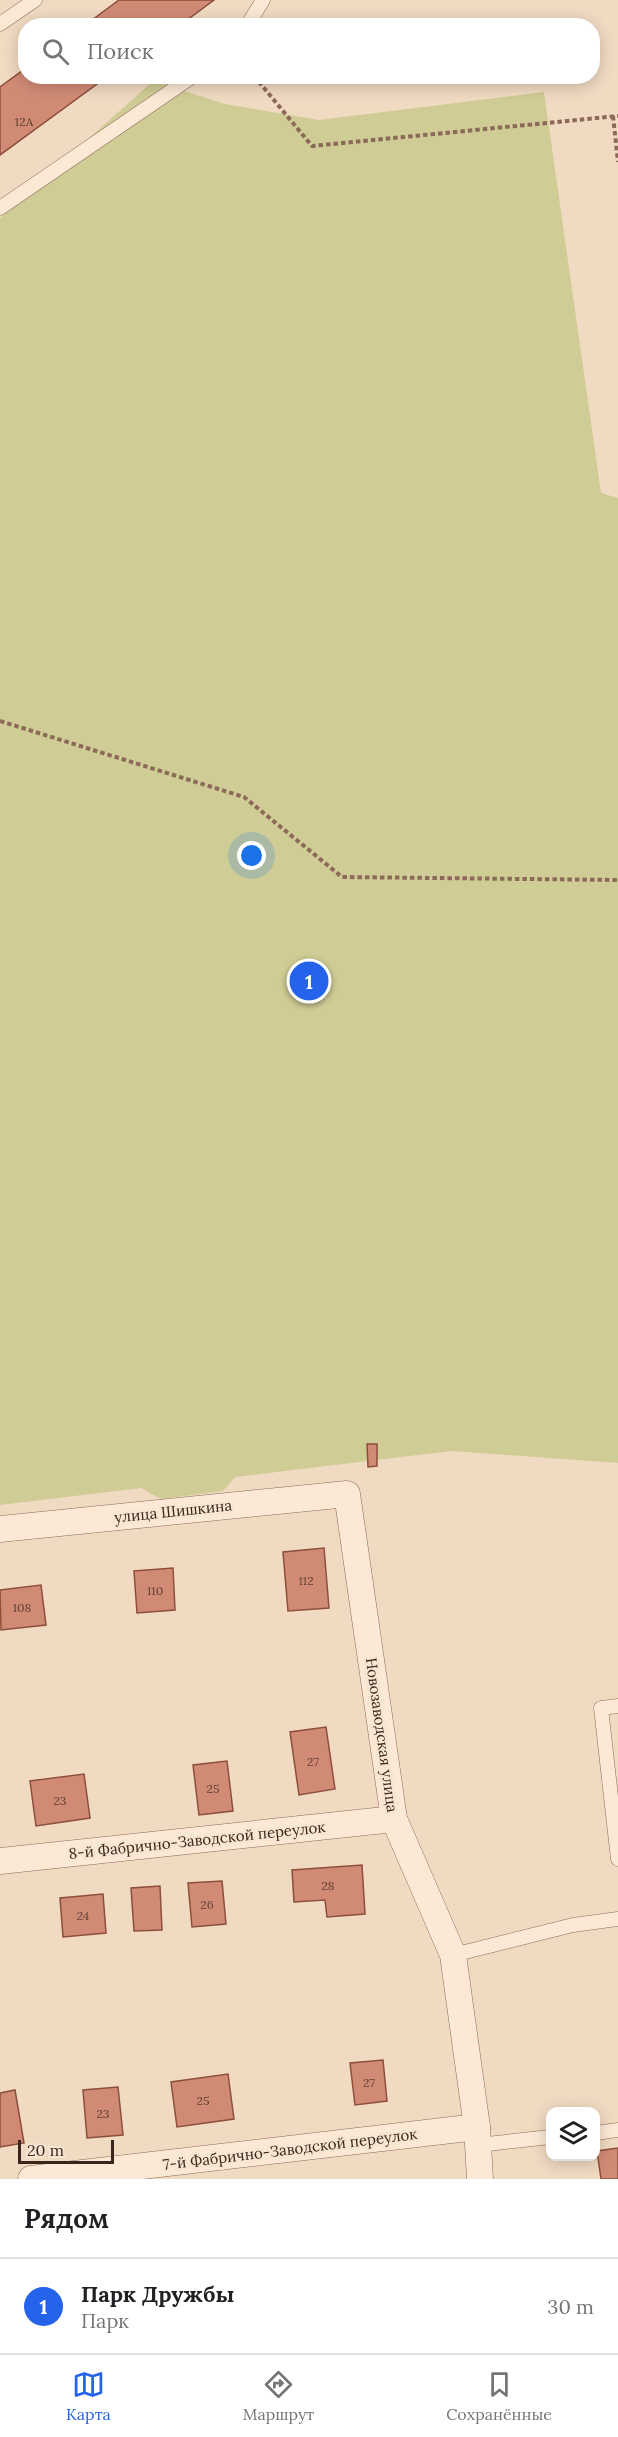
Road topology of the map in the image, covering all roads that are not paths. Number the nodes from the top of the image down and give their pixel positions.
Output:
1 (35, 0) edge
2 (263, 0) edge
3 (252, 18) edge
4 (0, 24) edge
5 (181, 84) edge
6 (0, 208) edge
7 (347, 1494) joint
8 (0, 1529) edge
9 (618, 1706) edge
10 (394, 1819) junction
11 (618, 1859) edge
12 (0, 1861) edge
13 (618, 1919) edge
14 (453, 1955) junction
15 (618, 2130) edge
16 (600, 2132) edge
17 (478, 2136) junction
18 (546, 2137) edge
19 (31, 2179) edge
20 (480, 2179) edge

1 - 4 lane
2 - 3 lane
5 - 6 lane
7 - 8 street, улица Шишкина
7 - 10 street, Новозаводская улица
9 - 11 lane
10 - 12 street, 8-й Фабрично-Заводской переулок
10 - 14 street, Новозаводская улица
13 - 14 lane
14 - 17 street, Новозаводская улица
15 - 16 lane
17 - 18 lane
17 - 19 street, 7-й Фабрично-Заводской переулок
17 - 20 street, Новозаводская улица

